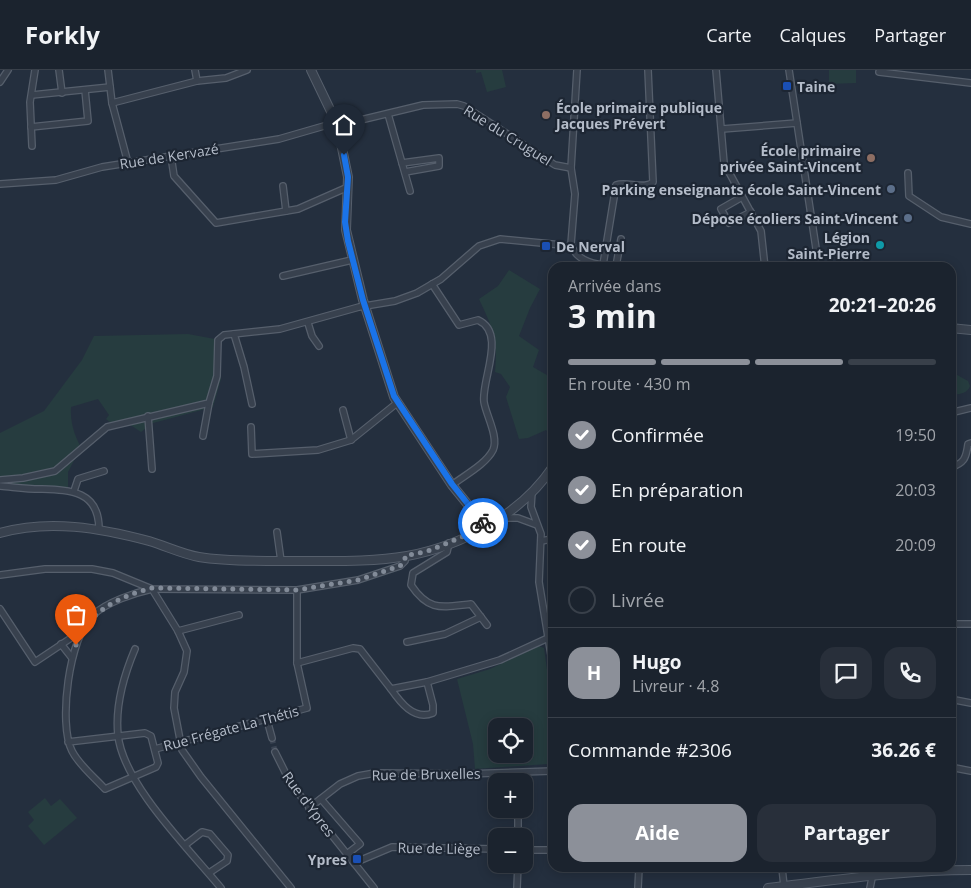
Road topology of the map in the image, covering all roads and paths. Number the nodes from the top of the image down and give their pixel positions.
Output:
1 (8, 70) edge
2 (35, 70) edge
3 (60, 70) edge
4 (108, 70) edge
5 (194, 70) edge
6 (247, 70) edge
7 (311, 70) edge
8 (577, 70) edge
9 (648, 70) edge
10 (716, 70) edge
11 (789, 70) edge
12 (879, 72) dead end
13 (197, 81) junction
14 (0, 82) edge
15 (971, 82) edge
16 (110, 87) junction
17 (85, 90) junction
18 (62, 93) junction
19 (32, 95) junction
20 (112, 103) junction
21 (388, 114) junction
22 (797, 122) junction
23 (337, 124) junction
24 (31, 127) junction
25 (722, 129) junction
26 (32, 146) dead end
27 (171, 156) junction
28 (128, 163) junction
29 (402, 163) junction
30 (571, 168) junction
31 (405, 172) junction
32 (908, 173) dead end
33 (0, 184) edge
34 (283, 186) dead end
35 (348, 187) junction
36 (410, 191) dead end
37 (742, 197) junction
38 (286, 211) junction
39 (751, 212) junction
40 (971, 224) edge
41 (571, 237) junction
42 (621, 239) dead end
43 (562, 245) junction
44 (573, 250) junction
45 (352, 260) junction
46 (592, 262) edge
47 (603, 262) edge
48 (617, 262) edge
49 (764, 262) edge
50 (818, 262) edge
51 (283, 276) dead end
52 (432, 284) junction
53 (366, 307) junction
54 (308, 323) junction
55 (956, 329) edge
56 (971, 330) edge
57 (234, 334) junction
58 (319, 346) dead end
59 (210, 403) junction
60 (397, 403) junction
61 (252, 404) dead end
62 (971, 408) edge
63 (343, 410) dead end
64 (956, 412) edge
65 (148, 416) junction
66 (251, 427) dead end
67 (203, 436) dead end
68 (351, 440) junction
69 (971, 444) edge
70 (956, 466) edge
71 (152, 469) dead end
72 (104, 471) dead end
73 (548, 473) edge
74 (0, 480) edge
75 (452, 484) junction
76 (0, 486) edge
77 (74, 491) junction
78 (532, 492) junction
79 (502, 518) junction
80 (539, 526) junction
81 (486, 527) junction
82 (100, 529) junction
83 (277, 532) dead end
84 (0, 533) edge
85 (548, 540) edge
86 (541, 541) junction
87 (448, 543) junction
88 (405, 556) junction
89 (281, 561) junction
90 (0, 575) edge
91 (152, 588) junction
92 (297, 590) junction
93 (0, 609) edge
94 (239, 616) dead end
95 (481, 617) junction
96 (956, 624) edge
97 (971, 624) edge
98 (487, 625) dead end
99 (178, 631) junction
100 (80, 632) junction
101 (548, 638) joint
102 (407, 642) dead end
103 (61, 644) junction
104 (135, 649) dead end
105 (72, 658) junction
106 (297, 663) junction
107 (427, 682) junction
108 (391, 689) junction
109 (956, 700) edge
110 (971, 703) edge
111 (267, 720) junction
112 (118, 736) junction
113 (272, 738) tunnel mouth
114 (180, 741) junction
115 (68, 742) junction
116 (156, 748) junction
117 (276, 752) tunnel mouth
118 (956, 768) edge
119 (548, 771) edge
120 (971, 771) edge
121 (488, 773) edge
122 (517, 773) edge
123 (132, 778) junction
124 (321, 799) junction
125 (309, 808) junction
126 (185, 845) junction
127 (488, 849) edge
128 (533, 850) edge
129 (548, 850) edge
130 (347, 854) junction
131 (354, 863) junction
132 (956, 869) edge
133 (971, 870) edge
134 (639, 872) edge
135 (782, 872) edge
136 (867, 872) edge
137 (873, 872) edge
138 (209, 873) junction
139 (518, 873) edge
140 (784, 886) junction
141 (221, 888) edge
142 (291, 888) edge
143 (374, 888) edge
144 (517, 888) edge
145 (638, 888) edge
146 (768, 888) edge
147 (870, 888) edge

1 - 14 street
2 - 19 street
3 - 18 street
4 - 16 street
5 - 13 street
6 - 13 street
7 - 23 street
8 - 30 street
9 - 47 street
10 - 25 street
11 - 22 street
12 - 15 street
13 - 20 street
16 - 17 street
16 - 20 street
17 - 18 street
17 - 24 street
18 - 19 street
19 - 24 street
20 - 28 street
21 - 23 street, Rue du Cruguel
21 - 29 street
21 - 30 street, Rue du Cruguel
22 - 25 street
22 - 50 street
23 - 27 street, Rue de Kervazé
23 - 35 street
24 - 26 street
25 - 37 street
27 - 28 street, Rue de Kervazé
27 - 38 street
28 - 33 street, Rue de Kervazé
29 - 31 street
29 - 31 street
30 - 41 street
31 - 36 street
32 - 40 street
34 - 38 street
35 - 38 street
35 - 45 street
37 - 39 street
37 - 39 street
39 - 49 street
41 - 43 street
41 - 44 street
42 - 48 street
43 - 44 street
43 - 52 street
44 - 46 street
45 - 51 street
45 - 53 street
52 - 53 street
52 - 75 street
53 - 54 street
53 - 60 street
54 - 57 street
54 - 58 street
55 - 56 street
57 - 59 street
57 - 61 street
59 - 65 street
59 - 67 street
60 - 68 street
60 - 75 street
62 - 64 street
63 - 68 street
65 - 71 street
65 - 74 street
66 - 68 street
69 - 70 street
72 - 77 street
73 - 78 street
75 - 81 street
76 - 77 street
77 - 82 street
78 - 79 street
78 - 80 street
79 - 80 street
79 - 81 street
80 - 86 street
81 - 87 street
82 - 84 street
82 - 89 street
83 - 89 street
85 - 86 street
86 - 101 street
87 - 88 street
87 - 95 street
88 - 89 street
88 - 92 street
90 - 91 street
91 - 92 street
91 - 99 street
91 - 100 street
92 - 106 street
93 - 103 street
94 - 99 street
95 - 98 street
95 - 102 street
96 - 97 street
99 - 114 street
100 - 103 street
100 - 105 street
101 - 107 street
103 - 105 street
104 - 112 street
105 - 115 street
106 - 108 street
106 - 111 street, Rue Frégate La Thétis
107 - 108 street
107 - 108 street
109 - 110 street
111 - 113 street
111 - 114 street, Rue Frégate La Thétis
112 - 115 street, Rue Frégate La Thétis
112 - 116 street, Rue Frégate La Thétis
112 - 123 street
114 - 116 street, Rue Frégate La Thétis
114 - 142 street
115 - 123 street, Rue Frégate La Thétis
116 - 123 street, Rue Frégate La Thétis
117 - 125 street, Rue d'Ypres
118 - 120 street
119 - 122 street, Rue de Bruxelles
121 - 124 street, Rue de Bruxelles
123 - 126 street
124 - 125 street, Rue de Bruxelles
124 - 130 street, Rue d'Ypres
125 - 130 street, Rue d'Ypres
126 - 138 street
126 - 138 street
127 - 131 street, Rue de Liège
128 - 129 street
130 - 131 street, Rue d'Ypres
131 - 143 street, Rue d'Ypres
132 - 133 street
134 - 145 street
135 - 140 street
136 - 140 street
137 - 147 street
138 - 141 street
139 - 144 street
140 - 146 street

